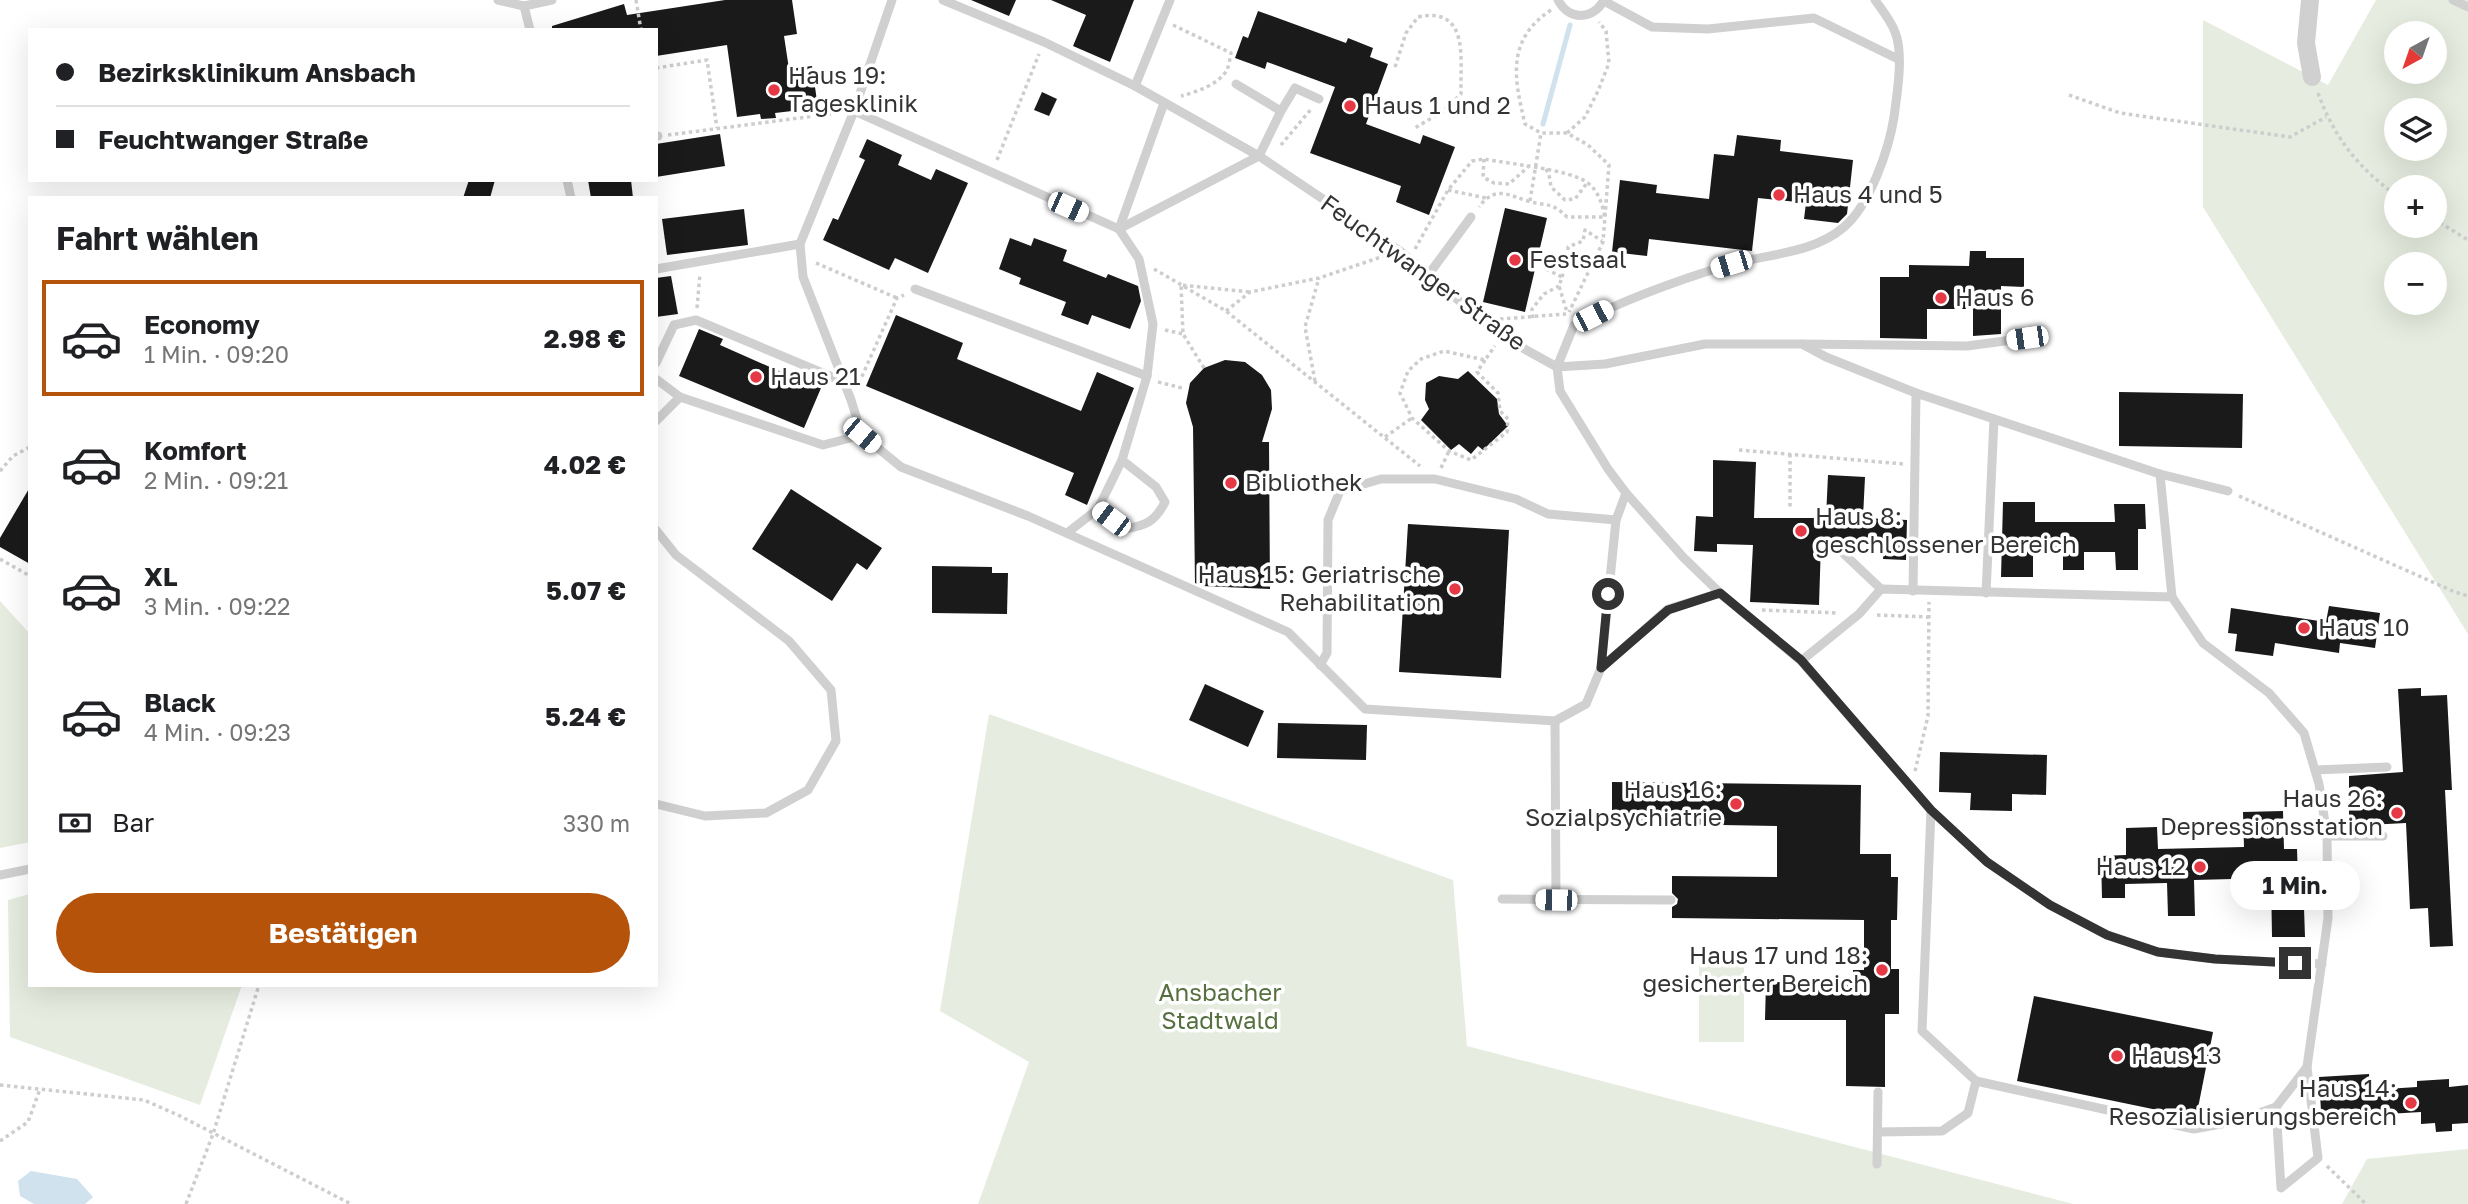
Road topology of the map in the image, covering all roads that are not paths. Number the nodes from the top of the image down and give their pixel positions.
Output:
1 (498, 0) edge
2 (552, 0) edge
3 (892, 0) edge
4 (943, 0) edge
5 (1170, 0) edge
6 (1875, 0) edge
7 (2310, 0) edge
8 (2453, 0) edge
9 (1604, 1) edge
10 (1559, 2) edge
11 (524, 6) junction
12 (2468, 7) edge
13 (530, 28) edge
14 (1898, 59) junction
15 (2312, 77) road end
16 (1236, 83) dead end
17 (1135, 86) junction
18 (1319, 99) road end
19 (1167, 105) junction
20 (854, 111) junction
21 (1281, 111) junction
22 (1259, 156) junction
23 (1471, 217) road end
24 (1119, 229) junction
25 (800, 244) junction
26 (658, 269) edge
27 (1429, 274) junction
28 (915, 289) road end
29 (2027, 338) dead end
30 (1802, 344) junction
31 (658, 359) edge
32 (1557, 367) junction
33 (1151, 378) junction
34 (658, 380) edge
35 (844, 382) junction
36 (1916, 393) junction
37 (680, 397) junction
38 (658, 419) edge
39 (1994, 419) junction
40 (862, 435) junction
41 (1122, 460) junction
42 (2160, 474) junction
43 (2228, 491) road end
44 (1626, 493) junction
45 (1098, 509) junction
46 (1616, 520) junction
47 (658, 532) edge
48 (1067, 533) junction
49 (1843, 553) dead end
50 (1881, 589) junction
51 (1913, 591) junction
52 (1720, 593) junction
53 (1986, 593) junction
54 (2172, 597) junction
55 (1801, 660) junction
56 (1321, 665) junction
57 (1601, 668) junction
58 (1555, 721) junction
59 (2387, 767) dead end
60 (2315, 770) junction
61 (658, 804) edge
62 (1931, 810) junction
63 (2327, 836) junction
64 (2383, 836) dead end
65 (28, 869) edge
66 (0, 875) edge
67 (1502, 899) dead end
68 (1556, 900) junction
69 (1671, 900) dead end
70 (2322, 964) junction
71 (2308, 1067) junction
72 (1976, 1081) junction
73 (1878, 1091) dead end
74 (2276, 1107) junction
75 (1878, 1132) junction
76 (1877, 1164) dead end

1 - 11 lane
2 - 11 lane
3 - 20 lane
4 - 17 lane, Feuchtwanger Straße
5 - 17 lane
6 - 14 lane
7 - 15 street
8 - 12 lane
9 - 10 lane
9 - 14 lane
11 - 13 lane
14 - 32 lane
16 - 21 lane
17 - 19 lane, Feuchtwanger Straße
18 - 21 lane
19 - 22 lane, Feuchtwanger Straße
19 - 24 lane
20 - 24 lane
20 - 25 lane
21 - 22 lane
22 - 24 lane
22 - 27 lane, Feuchtwanger Straße
23 - 27 lane
24 - 33 lane
25 - 26 lane
25 - 35 lane
27 - 32 lane, Feuchtwanger Straße
28 - 33 lane
29 - 30 lane
30 - 32 lane
30 - 36 lane
31 - 35 lane
32 - 44 lane
33 - 41 lane
34 - 37 lane
35 - 40 lane
36 - 39 lane
36 - 51 lane
37 - 38 lane
37 - 40 lane
39 - 42 lane
39 - 53 lane
40 - 48 lane
41 - 45 lane
41 - 45 lane
42 - 43 lane
42 - 54 lane
44 - 46 lane
44 - 52 lane
45 - 48 lane
46 - 56 lane
46 - 57 lane
47 - 61 lane
48 - 56 lane
49 - 50 lane
50 - 51 lane
50 - 55 lane
51 - 53 lane
52 - 55 lane
52 - 57 lane
53 - 54 lane
54 - 60 lane
55 - 62 lane
56 - 58 lane
57 - 58 lane
58 - 68 lane
59 - 60 lane
60 - 63 lane
62 - 70 lane
62 - 72 lane
63 - 64 lane
63 - 70 lane
65 - 66 lane
67 - 68 lane
68 - 69 lane
70 - 71 lane
71 - 74 lane
71 - 74 lane
72 - 74 lane
72 - 75 lane
73 - 75 lane
75 - 76 lane

